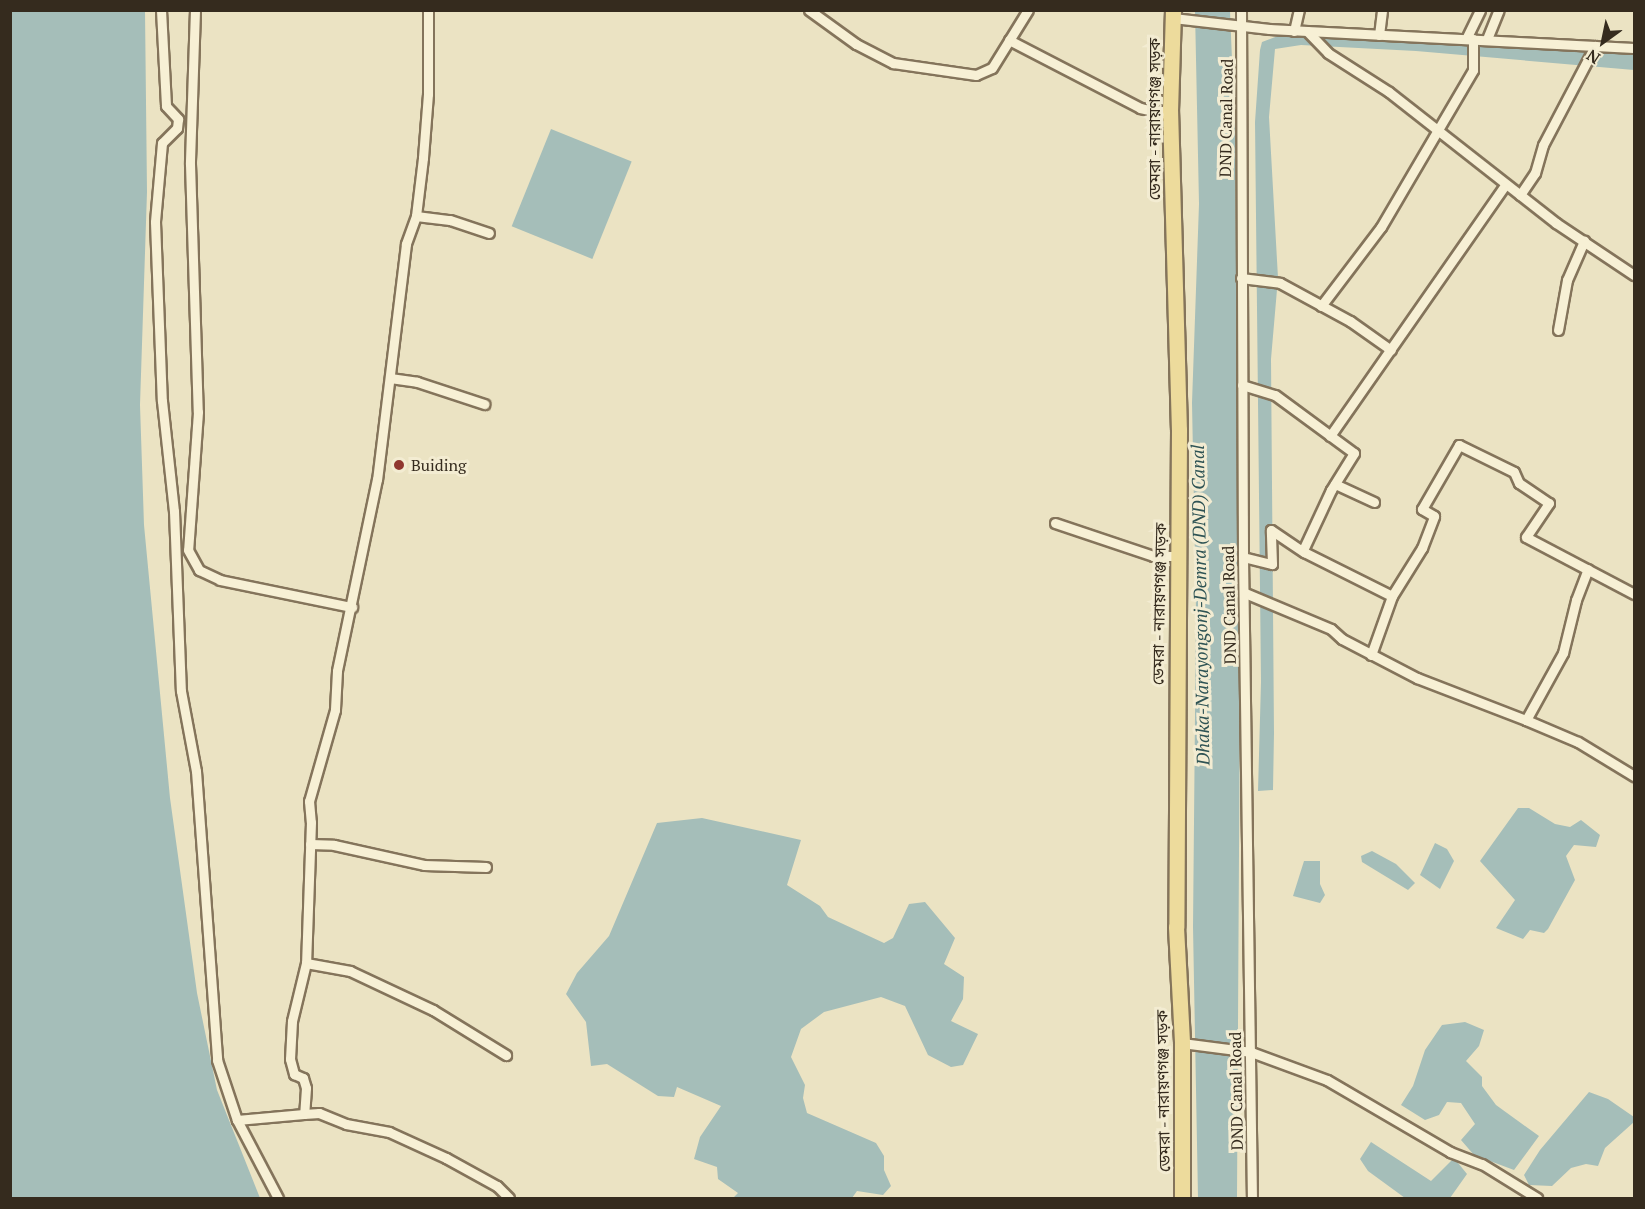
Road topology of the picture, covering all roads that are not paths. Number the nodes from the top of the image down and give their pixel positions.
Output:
1 (161, 10) edge
2 (195, 10) edge
3 (428, 10) edge
4 (809, 10) edge
5 (1028, 10) edge
6 (1241, 10) edge
7 (1299, 10) edge
8 (1382, 10) edge
9 (1480, 10) edge
10 (1499, 10) edge
11 (1173, 14) edge
12 (1242, 27) junction
13 (1294, 31) junction
14 (1307, 31) junction
15 (1379, 35) junction
16 (1470, 39) junction
17 (1487, 39) junction
18 (1009, 40) junction
19 (1595, 46) junction
20 (1635, 48) edge
21 (1170, 115) junction
22 (1436, 131) junction
23 (1506, 184) junction
24 (1520, 195) junction
25 (416, 216) junction
26 (489, 233) dead end
27 (1584, 241) junction
28 (1635, 275) edge
29 (1241, 278) junction
30 (1321, 306) junction
31 (1558, 330) dead end
32 (1391, 350) junction
33 (390, 378) junction
34 (1242, 385) junction
35 (484, 405) dead end
36 (1330, 436) junction
37 (1335, 484) junction
38 (1374, 502) dead end
39 (1055, 523) dead end
40 (1303, 550) junction
41 (1178, 556) junction
42 (1243, 557) junction
43 (1588, 569) junction
44 (1245, 593) junction
45 (1635, 594) edge
46 (1392, 596) junction
47 (352, 607) junction
48 (1371, 655) junction
49 (1526, 720) junction
50 (1635, 776) edge
51 (310, 844) junction
52 (486, 867) dead end
53 (306, 963) junction
54 (1182, 1043) junction
55 (1251, 1052) junction
56 (506, 1055) dead end
57 (304, 1114) junction
58 (237, 1120) junction
59 (278, 1198) edge
60 (509, 1198) edge
61 (1182, 1198) edge
62 (1252, 1198) edge
63 (1536, 1198) edge

1 - 58 street
2 - 47 street
3 - 25 street
4 - 18 street
5 - 18 street
6 - 12 street, DND Canal Road
7 - 13 street
8 - 15 street
9 - 16 street
10 - 17 street
11 - 12 street
11 - 21 main road, ডেমরা - নারায়ণগঞ্জ সড়ক
12 - 13 street
12 - 29 street, DND Canal Road
13 - 14 street
14 - 15 street
14 - 22 street
15 - 16 street
16 - 17 street
16 - 22 street
17 - 19 street
18 - 21 street
19 - 20 street
19 - 24 street
21 - 41 main road, ডেমরা - নারায়ণগঞ্জ সড়ক
22 - 23 street
22 - 30 street
23 - 24 street
23 - 32 street
24 - 27 street
25 - 26 street
25 - 33 street
27 - 28 street
27 - 31 street
29 - 30 street
29 - 34 street, DND Canal Road
30 - 32 street
32 - 36 street
33 - 35 street
33 - 47 street
34 - 36 street
34 - 42 street, DND Canal Road
36 - 37 street
37 - 38 street
37 - 40 street
39 - 41 street
40 - 42 street
40 - 46 street
41 - 54 main road, ডেমরা - নারায়ণগঞ্জ সড়ক
42 - 44 street, DND Canal Road
43 - 45 street
43 - 46 street
43 - 49 street
44 - 48 street
44 - 55 street, DND Canal Road
46 - 48 street
47 - 51 street
48 - 49 street
49 - 50 street
51 - 52 street
51 - 53 street
53 - 56 street
53 - 57 street
54 - 55 street
54 - 61 main road, ডেমরা - নারায়ণগঞ্জ সড়ক
55 - 62 street, DND Canal Road
55 - 63 street
57 - 58 street
57 - 60 street
58 - 59 street

